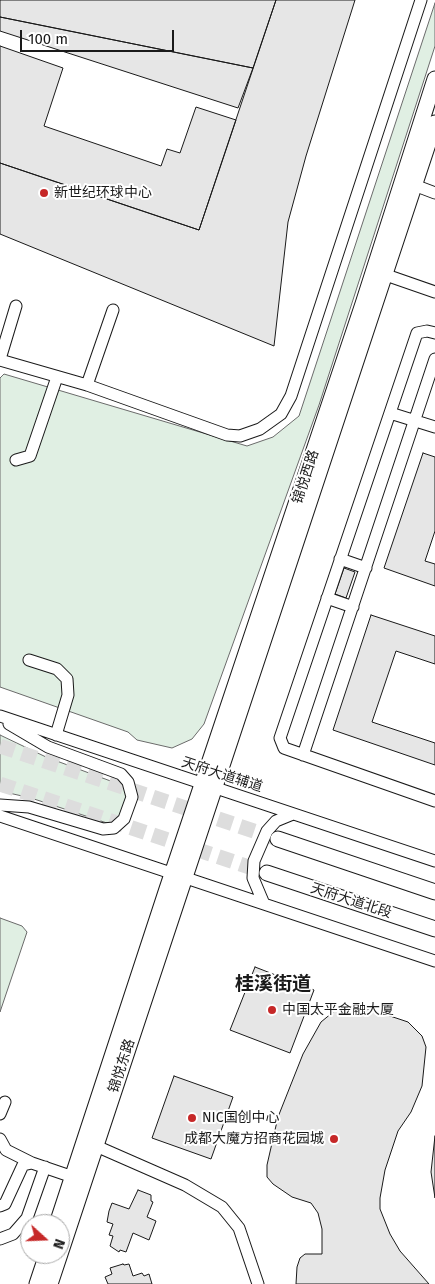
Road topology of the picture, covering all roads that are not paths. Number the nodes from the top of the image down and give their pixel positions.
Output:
1 (421, 0) edge
2 (435, 79) edge
3 (435, 123) edge
4 (414, 185) junction
5 (435, 193) edge
6 (386, 275) junction
7 (435, 292) edge
8 (16, 306) dead end
9 (113, 310) dead end
10 (435, 334) edge
11 (0, 359) edge
12 (435, 359) edge
13 (57, 377) junction
14 (87, 385) junction
15 (390, 413) junction
16 (415, 421) junction
17 (435, 427) edge
18 (16, 460) dead end
19 (340, 559) junction
20 (366, 568) junction
21 (327, 598) junction
22 (353, 607) junction
23 (29, 660) dead end
24 (0, 718) edge
25 (56, 735) junction
26 (303, 755) junction
27 (209, 786) junction
28 (435, 801) edge
29 (0, 805) edge
30 (293, 814) junction
31 (0, 816) edge
32 (278, 839) tunnel mouth
33 (435, 862) edge
34 (266, 873) tunnel mouth
35 (178, 875) junction
36 (435, 892) edge
37 (264, 904) junction
38 (435, 929) edge
39 (435, 961) edge
40 (5, 1102) dead end
41 (0, 1114) edge
42 (0, 1139) edge
43 (96, 1146) junction
44 (32, 1163) junction
45 (45, 1167) junction
46 (74, 1177) junction
47 (0, 1206) edge
48 (0, 1210) edge
49 (61, 1214) edge
50 (70, 1224) edge
51 (0, 1239) edge
52 (44, 1264) edge
53 (57, 1264) edge
54 (37, 1284) edge
55 (50, 1284) edge
56 (258, 1284) edge

1 - 14 street
2 - 27 main road, 锦悦西路
3 - 4 main road, 锦悦西路
4 - 5 street
4 - 6 main road, 锦悦西路
6 - 7 street
6 - 27 main road, 锦悦西路
8 - 11 street
9 - 14 street
10 - 15 street
11 - 13 street
12 - 16 street
13 - 14 street
13 - 18 street
15 - 16 street
15 - 19 street
16 - 17 street
16 - 20 street
19 - 20 street
19 - 21 street
20 - 22 street
21 - 22 street
21 - 26 street
22 - 26 street
23 - 25 street
24 - 25 street, 天府大道辅道
24 - 29 street
25 - 27 street, 天府大道辅道
26 - 28 street
27 - 30 street, 天府大道辅道
27 - 35 main road, 锦悦西路
30 - 33 street, 天府大道辅道
30 - 37 street
31 - 35 street
32 - 36 main road
34 - 38 main road, 天府大道北段
35 - 37 street
35 - 43 main road, 锦悦东路
35 - 46 main road, 锦悦东路
37 - 39 street
40 - 41 street
42 - 44 street
43 - 50 main road, 锦悦东路
43 - 56 street
44 - 45 street
44 - 47 street
45 - 46 street
45 - 48 street
45 - 51 street
46 - 49 main road, 锦悦东路
52 - 54 main road
53 - 55 main road, 锦悦东路

